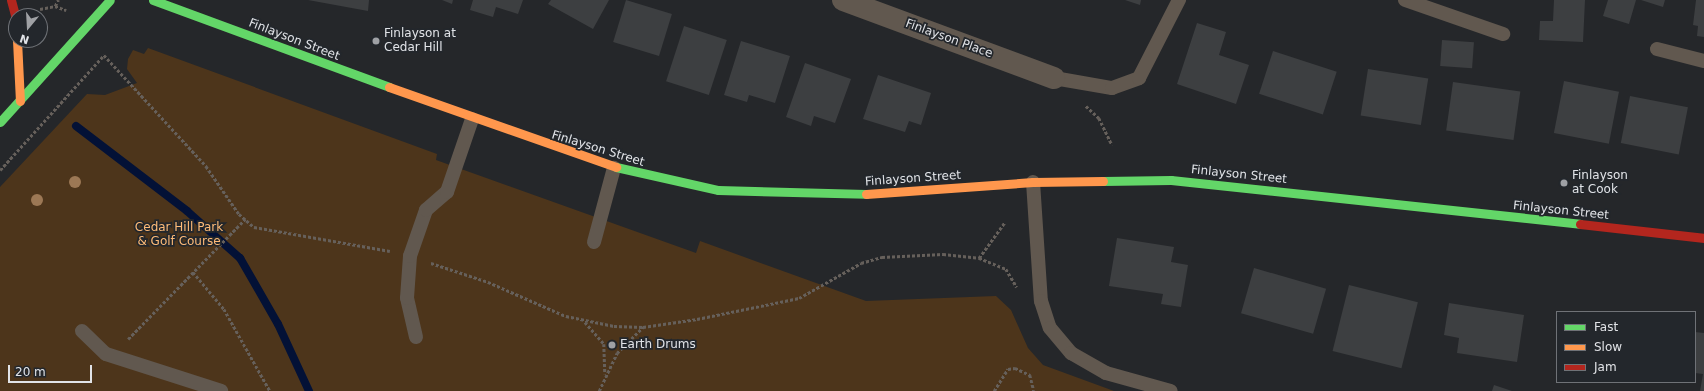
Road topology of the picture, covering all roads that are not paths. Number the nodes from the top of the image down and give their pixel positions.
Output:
1 (110, 0) edge
2 (153, 0) edge
3 (843, 0) edge
4 (1179, 0) edge
5 (1405, 0) edge
6 (1503, 34) dead end
7 (17, 48) edge
8 (1657, 49) dead end
9 (1704, 61) edge
10 (1054, 78) joint
11 (20, 101) junction
12 (472, 119) junction
13 (0, 122) edge
14 (614, 168) junction
15 (1032, 182) junction
16 (1704, 238) edge
17 (594, 242) dead end
18 (82, 331) dead end
19 (416, 337) dead end
20 (222, 391) edge
21 (1171, 391) edge

1 - 11 street
2 - 12 street, Finlayson Street
3 - 10 street, Finlayson Place
4 - 10 lane
5 - 6 lane
7 - 11 street
8 - 9 lane
11 - 13 street
12 - 14 street, Finlayson Street
12 - 19 lane
14 - 15 street, Finlayson Street
14 - 17 lane
15 - 16 street, Finlayson Street
15 - 21 lane
18 - 20 lane

